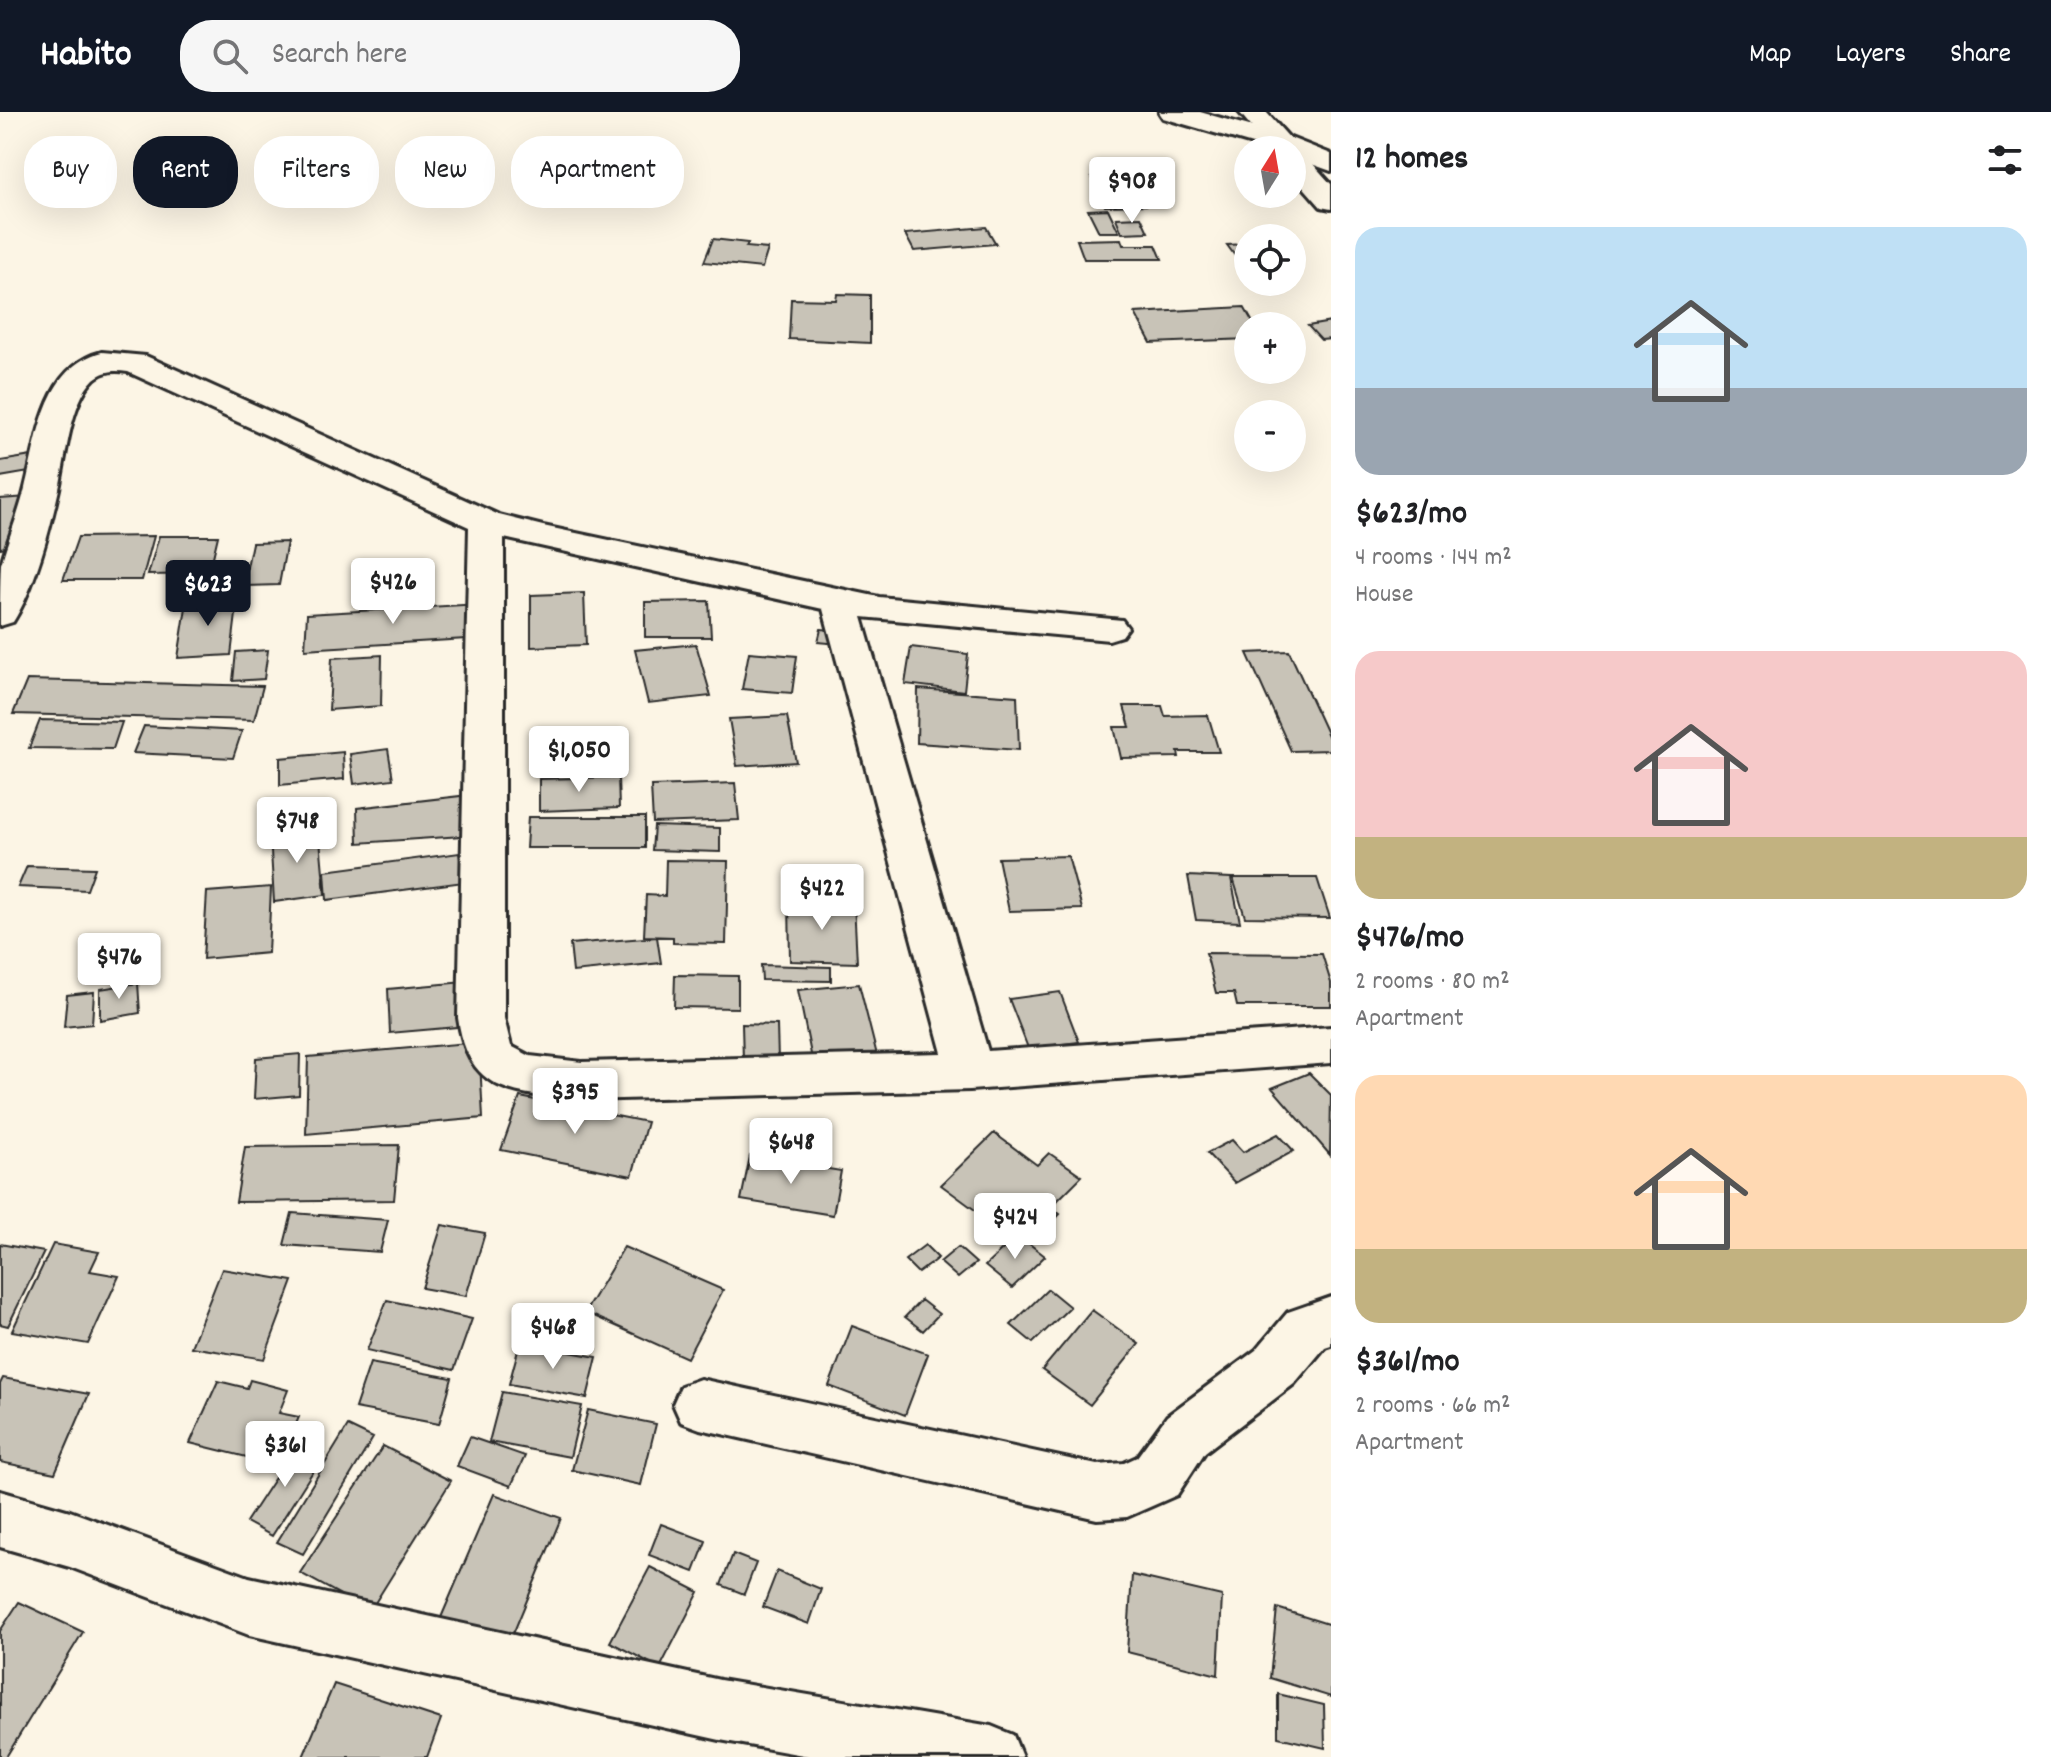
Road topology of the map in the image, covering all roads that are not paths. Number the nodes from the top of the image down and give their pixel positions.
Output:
1 (1172, 112) edge
2 (1252, 112) edge
3 (1243, 136) edge
4 (1273, 136) edge
5 (1306, 156) edge
6 (1331, 163) edge
7 (1306, 173) edge
8 (1331, 201) edge
9 (487, 522) junction
10 (840, 603) junction
11 (0, 614) edge
12 (1109, 628) dead end
13 (1331, 1045) edge
14 (970, 1071) junction
15 (1331, 1321) edge
16 (700, 1404) dead end
17 (0, 1519) edge
18 (991, 1757) edge

1 - 3 main road
2 - 4 main road
5 - 6 main road
7 - 8 main road
9 - 10 main road
9 - 11 main road
9 - 14 main road
10 - 12 main road
10 - 14 main road
13 - 14 main road
15 - 16 main road
17 - 18 main road

